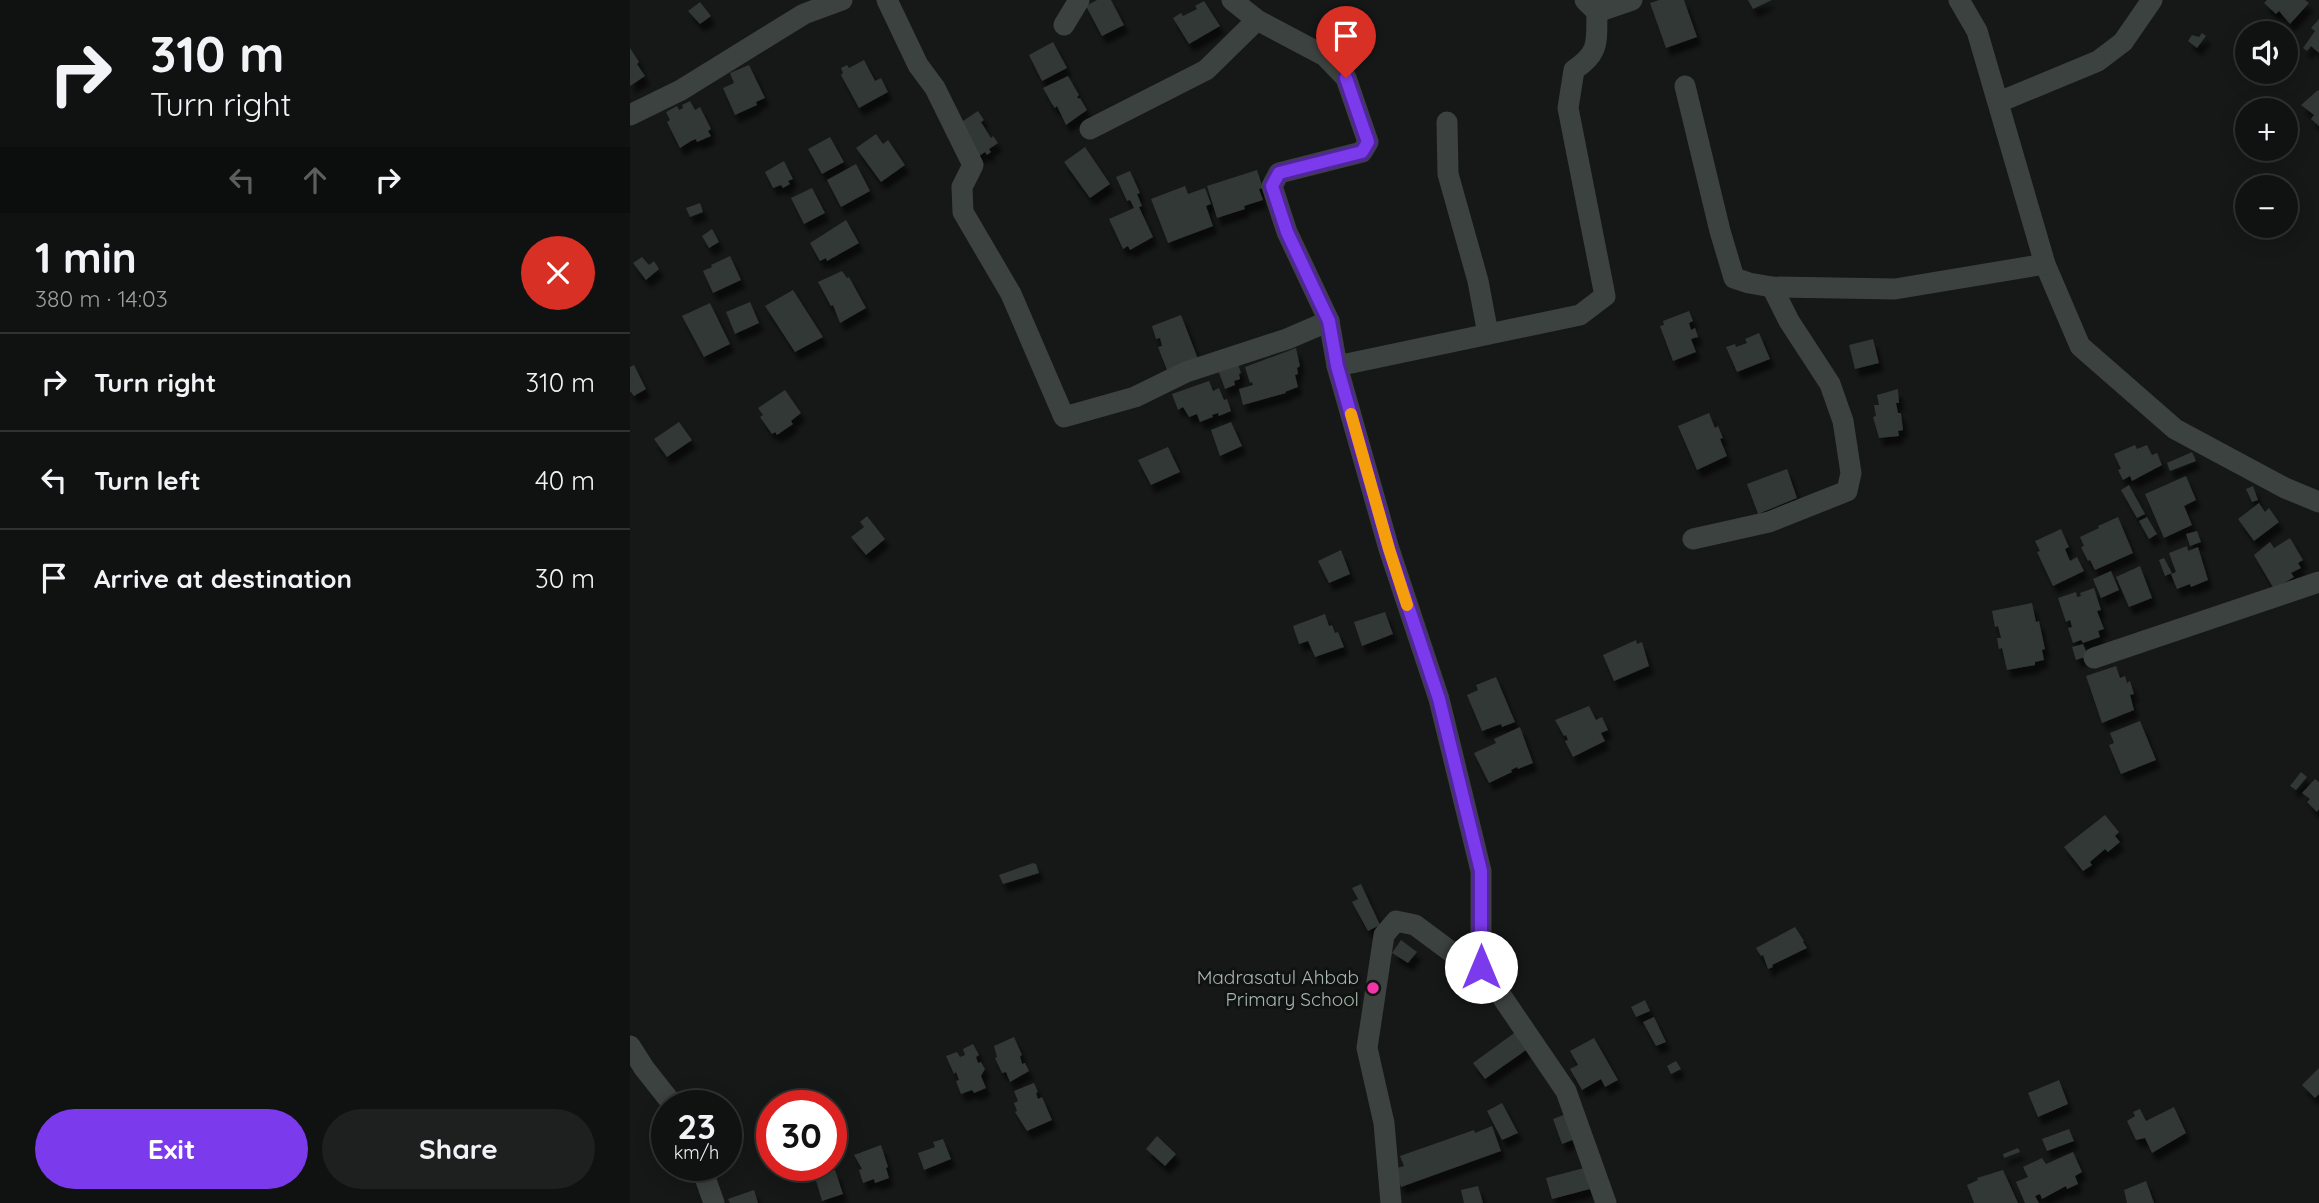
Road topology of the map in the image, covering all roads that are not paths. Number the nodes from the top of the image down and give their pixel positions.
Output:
1 (842, 0) edge
2 (887, 0) edge
3 (1079, 0) edge
4 (1232, 0) edge
5 (1632, 0) edge
6 (1959, 0) edge
7 (2152, 0) edge
8 (1591, 6) edge
9 (1257, 20) junction
10 (1064, 25) dead end
11 (1685, 86) dead end
12 (1999, 102) junction
13 (630, 115) edge
14 (1447, 122) dead end
15 (1090, 129) dead end
16 (2045, 264) junction
17 (1772, 287) junction
18 (1329, 321) junction
19 (1488, 334) junction
20 (1337, 366) junction
21 (2319, 502) edge
22 (1693, 539) dead end
23 (2319, 582) edge
24 (2094, 658) dead end
25 (1481, 967) junction
26 (630, 1046) edge
27 (661, 1090) edge
28 (706, 1181) edge
29 (714, 1203) edge
30 (1391, 1203) edge
31 (1606, 1203) edge

1 - 13 street
2 - 18 street
3 - 10 street
4 - 9 street
5 - 8 street
6 - 12 street
7 - 12 street
8 - 19 street
9 - 15 street
9 - 18 street
11 - 17 street
12 - 16 street
14 - 19 street
16 - 17 street
16 - 21 street
17 - 22 street
18 - 20 street
19 - 20 street
20 - 25 street
23 - 24 street
25 - 30 street
25 - 31 street
26 - 27 street
28 - 29 street

